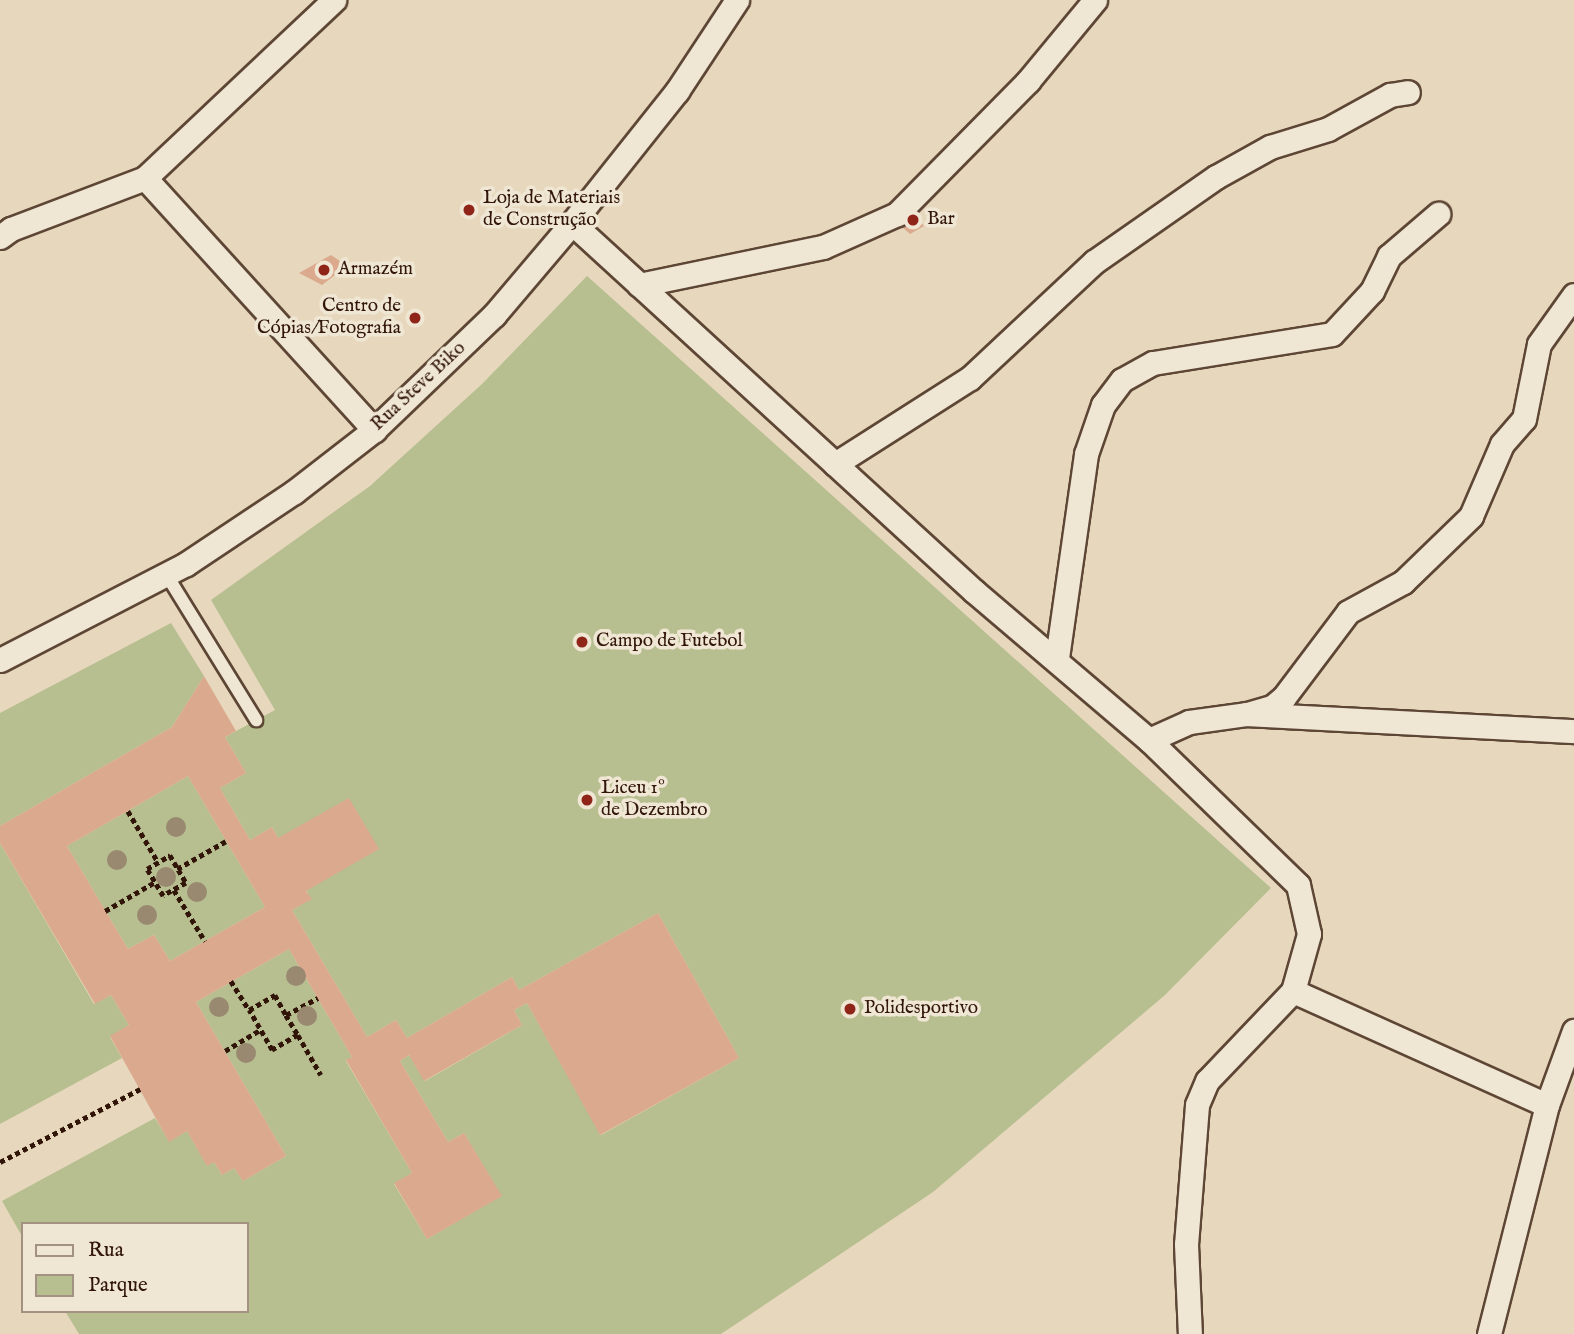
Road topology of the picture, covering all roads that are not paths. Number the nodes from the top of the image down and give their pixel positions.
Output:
1 (737, 0) edge
2 (1095, 0) edge
3 (330, 1) edge
4 (1408, 92) dead end
5 (145, 178) junction
6 (1438, 214) dead end
7 (572, 223) junction
8 (4, 228) edge
9 (639, 285) junction
10 (1574, 295) edge
11 (374, 430) junction
12 (835, 464) junction
13 (166, 574) junction
14 (1057, 658) junction
15 (0, 660) edge
16 (1247, 714) junction
17 (256, 720) dead end
18 (1574, 731) edge
19 (1149, 740) junction
20 (1293, 991) junction
21 (1574, 1031) edge
22 (1548, 1105) junction
23 (1195, 1327) edge
24 (1489, 1334) edge

1 - 7 street, Rua Steve Biko
2 - 9 street
3 - 5 street
4 - 12 street
5 - 8 street
5 - 11 street
6 - 14 street
7 - 9 street
7 - 11 street, Rua Steve Biko
9 - 12 street
10 - 16 street
11 - 13 street, Rua Steve Biko
12 - 14 street
13 - 15 street, Rua Steve Biko
13 - 17 lane
14 - 19 street
16 - 18 street
16 - 19 street
19 - 20 street
20 - 22 street
20 - 23 street
21 - 22 street
22 - 24 street

